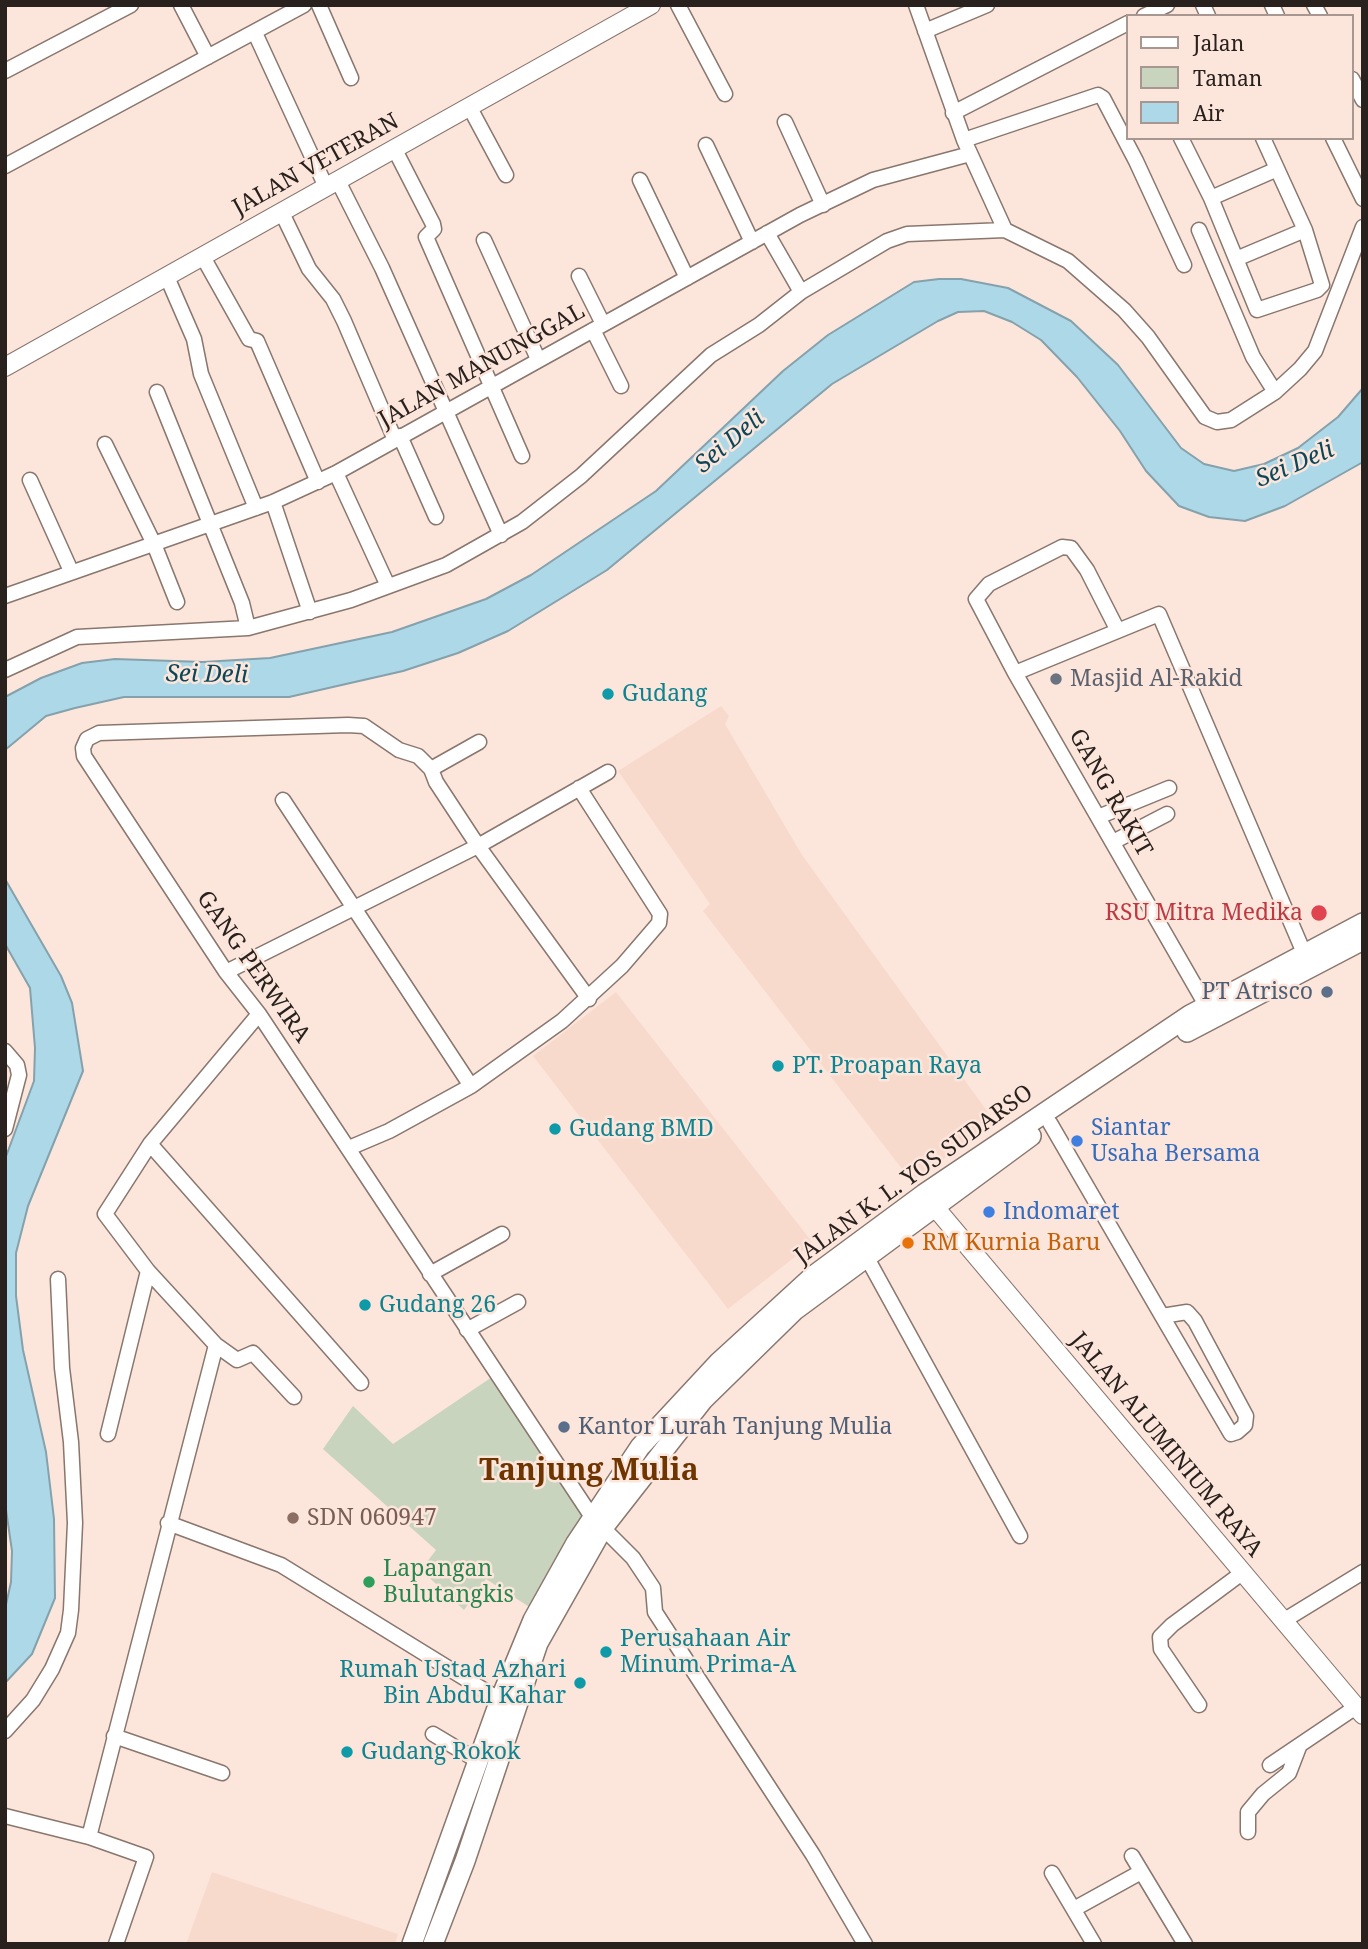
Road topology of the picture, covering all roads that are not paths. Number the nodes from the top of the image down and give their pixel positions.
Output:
1 (131, 5) edge
2 (181, 5) edge
3 (304, 5) edge
4 (318, 5) edge
5 (651, 5) edge
6 (678, 5) edge
7 (916, 5) edge
8 (987, 5) edge
9 (1167, 5) edge
10 (1148, 14) edge
11 (1126, 26) edge
12 (925, 31) junction
13 (255, 33) junction
14 (208, 57) junction
15 (5, 71) edge
16 (351, 78) dead end
17 (1354, 83) edge
18 (724, 94) dead end
19 (1363, 100) edge
20 (470, 108) junction
21 (953, 113) junction
22 (785, 122) dead end
23 (964, 140) junction
24 (1186, 140) edge
25 (1264, 140) edge
26 (1334, 140) edge
27 (706, 145) dead end
28 (394, 150) junction
29 (970, 154) junction
30 (5, 166) edge
31 (1275, 170) junction
32 (506, 175) dead end
33 (640, 180) dead end
34 (332, 184) junction
35 (1211, 198) junction
36 (1363, 199) edge
37 (823, 205) junction
38 (282, 213) junction
39 (1363, 227) edge
40 (1005, 229) junction
41 (1199, 230) dead end
42 (1305, 230) junction
43 (767, 233) junction
44 (484, 240) dead end
45 (752, 242) junction
46 (203, 257) junction
47 (1236, 259) junction
48 (1184, 265) dead end
49 (579, 276) dead end
50 (167, 277) junction
51 (687, 278) junction
52 (802, 292) junction
53 (598, 327) junction
54 (538, 359) junction
55 (5, 368) edge
56 (621, 386) dead end
57 (490, 388) junction
58 (157, 392) dead end
59 (1275, 392) junction
60 (444, 414) junction
61 (398, 438) junction
62 (105, 443) dead end
63 (522, 456) dead end
64 (337, 473) junction
65 (30, 480) dead end
66 (318, 482) junction
67 (273, 502) junction
68 (256, 508) junction
69 (436, 517) dead end
70 (211, 525) junction
71 (500, 535) junction
72 (154, 544) junction
73 (71, 571) junction
74 (388, 586) junction
75 (5, 596) edge
76 (177, 602) dead end
77 (310, 611) junction
78 (248, 628) junction
79 (1117, 629) junction
80 (5, 670) edge
81 (1015, 673) junction
82 (479, 742) dead end
83 (431, 769) junction
84 (608, 772) dead end
85 (579, 788) junction
86 (1169, 788) dead end
87 (283, 800) dead end
88 (1167, 814) dead end
89 (1098, 817) junction
90 (1112, 842) junction
91 (478, 846) junction
92 (354, 910) junction
93 (1363, 923) edge
94 (1363, 940) edge
95 (1316, 953) junction
96 (226, 972) junction
97 (589, 999) junction
98 (1206, 1005) junction
99 (259, 1014) junction
100 (7, 1057) edge
101 (471, 1086) junction
102 (1050, 1123) junction
103 (5, 1129) edge
104 (150, 1144) junction
105 (349, 1149) junction
106 (929, 1200) junction
107 (502, 1234) dead end
108 (866, 1255) junction
109 (148, 1271) junction
110 (430, 1273) junction
111 (58, 1279) dead end
112 (519, 1302) dead end
113 (1161, 1316) junction
114 (467, 1331) junction
115 (216, 1345) junction
116 (361, 1383) dead end
117 (294, 1397) dead end
118 (108, 1434) dead end
119 (168, 1523) junction
120 (598, 1523) junction
121 (1020, 1536) dead end
122 (1363, 1572) edge
123 (1242, 1573) junction
124 (1283, 1621) junction
125 (500, 1700) junction
126 (1199, 1704) dead end
127 (1359, 1711) edge
128 (5, 1731) edge
129 (433, 1734) dead end
130 (114, 1736) junction
131 (1299, 1746) junction
132 (478, 1762) junction
133 (1270, 1765) dead end
134 (222, 1773) dead end
135 (5, 1816) edge
136 (1248, 1832) dead end
137 (89, 1837) junction
138 (1132, 1856) dead end
139 (1141, 1872) junction
140 (1052, 1873) dead end
141 (1074, 1909) junction
142 (116, 1944) edge
143 (412, 1944) edge
144 (433, 1944) edge
145 (865, 1944) edge
146 (1094, 1944) edge
147 (1185, 1944) edge

1 - 15 street
2 - 14 street
3 - 13 street
4 - 16 street
5 - 20 main road, JALAN VETERAN
6 - 18 street
7 - 12 street
8 - 12 street
9 - 10 street
11 - 21 street
12 - 21 street
13 - 14 street
13 - 34 street
14 - 30 street
17 - 19 street
20 - 28 main road, JALAN VETERAN
20 - 32 street
21 - 23 street
22 - 37 street
23 - 29 street
23 - 48 street
24 - 35 street
25 - 31 street
26 - 36 street
27 - 45 street
28 - 34 main road, JALAN VETERAN
28 - 57 street
29 - 37 street, JALAN MANUNGGAL
29 - 40 street
31 - 35 street
31 - 42 street
33 - 51 street
34 - 38 main road, JALAN VETERAN
34 - 60 street
35 - 47 street
37 - 43 street, JALAN MANUNGGAL
38 - 46 main road, JALAN VETERAN
38 - 61 street
39 - 59 street
40 - 52 street
40 - 59 street
41 - 59 street
42 - 47 street
42 - 47 street
43 - 45 street, JALAN MANUNGGAL
43 - 52 street
44 - 54 street
45 - 51 street, JALAN MANUNGGAL
46 - 50 main road, JALAN VETERAN
46 - 66 street
49 - 53 street
50 - 55 main road, JALAN VETERAN
50 - 68 street
51 - 53 street, JALAN MANUNGGAL
52 - 71 street
53 - 54 street, JALAN MANUNGGAL
53 - 56 street
54 - 57 street, JALAN MANUNGGAL
57 - 60 street, JALAN MANUNGGAL
57 - 63 street
58 - 70 street
60 - 61 street, JALAN MANUNGGAL
60 - 71 street
61 - 64 street, JALAN MANUNGGAL
61 - 69 street
62 - 72 street
64 - 66 street, JALAN MANUNGGAL
64 - 74 street
65 - 73 street
66 - 67 street, JALAN MANUNGGAL
67 - 68 street, JALAN MANUNGGAL
67 - 77 street
68 - 70 street, JALAN MANUNGGAL
70 - 72 street, JALAN MANUNGGAL
70 - 78 street
71 - 74 street
72 - 73 street, JALAN MANUNGGAL
72 - 76 street
73 - 75 street, JALAN MANUNGGAL
74 - 77 street
77 - 78 street
78 - 80 street
79 - 81 street
79 - 81 street, GANG RAKIT
79 - 95 street
81 - 89 street, GANG RAKIT
82 - 83 street
83 - 91 street
83 - 96 street, GANG PERWIRA
84 - 85 street
85 - 91 street
85 - 97 street
86 - 89 street
87 - 92 street
88 - 90 street
89 - 90 street, GANG RAKIT
90 - 98 street, GANG RAKIT
91 - 92 street
91 - 97 street
92 - 96 street
92 - 101 street
93 - 95 highway, JALAN K. L. YOS SUDARSO
94 - 95 highway, JALAN K. L. YOS SUDARSO
95 - 98 highway, JALAN K. L. YOS SUDARSO
95 - 102 highway, JALAN K. L. YOS SUDARSO
96 - 99 street, GANG PERWIRA
97 - 101 street
98 - 106 highway, JALAN K. L. YOS SUDARSO
99 - 104 street
99 - 105 street, GANG PERWIRA
100 - 103 street
101 - 105 street
102 - 106 highway, JALAN K. L. YOS SUDARSO
102 - 113 street
104 - 109 street
104 - 116 street
105 - 110 street, GANG PERWIRA
106 - 108 highway, JALAN K. L. YOS SUDARSO
106 - 120 highway, JALAN K. L. YOS SUDARSO
106 - 123 main road, JALAN ALUMINIUM RAYA
107 - 110 street
108 - 120 highway, JALAN K. L. YOS SUDARSO
108 - 121 street
109 - 115 street
109 - 118 street
110 - 114 street, GANG PERWIRA
111 - 128 street
112 - 114 street
113 - 113 street
114 - 120 street, GANG PERWIRA
115 - 117 street
115 - 119 street
119 - 125 street
119 - 130 street
120 - 125 highway, JALAN K. L. YOS SUDARSO
120 - 144 highway, JALAN K. L. YOS SUDARSO
120 - 145 street, GANG PERWIRA
122 - 124 street
123 - 124 main road, JALAN ALUMINIUM RAYA
123 - 126 street
124 - 127 main road, JALAN ALUMINIUM RAYA
125 - 132 highway, JALAN K. L. YOS SUDARSO
127 - 131 street
129 - 132 street
130 - 134 street
130 - 137 street
131 - 133 street
131 - 136 street
132 - 143 highway, JALAN K. L. YOS SUDARSO
135 - 137 street
137 - 142 street
138 - 139 street
139 - 141 street
139 - 147 street
140 - 141 street
141 - 146 street

